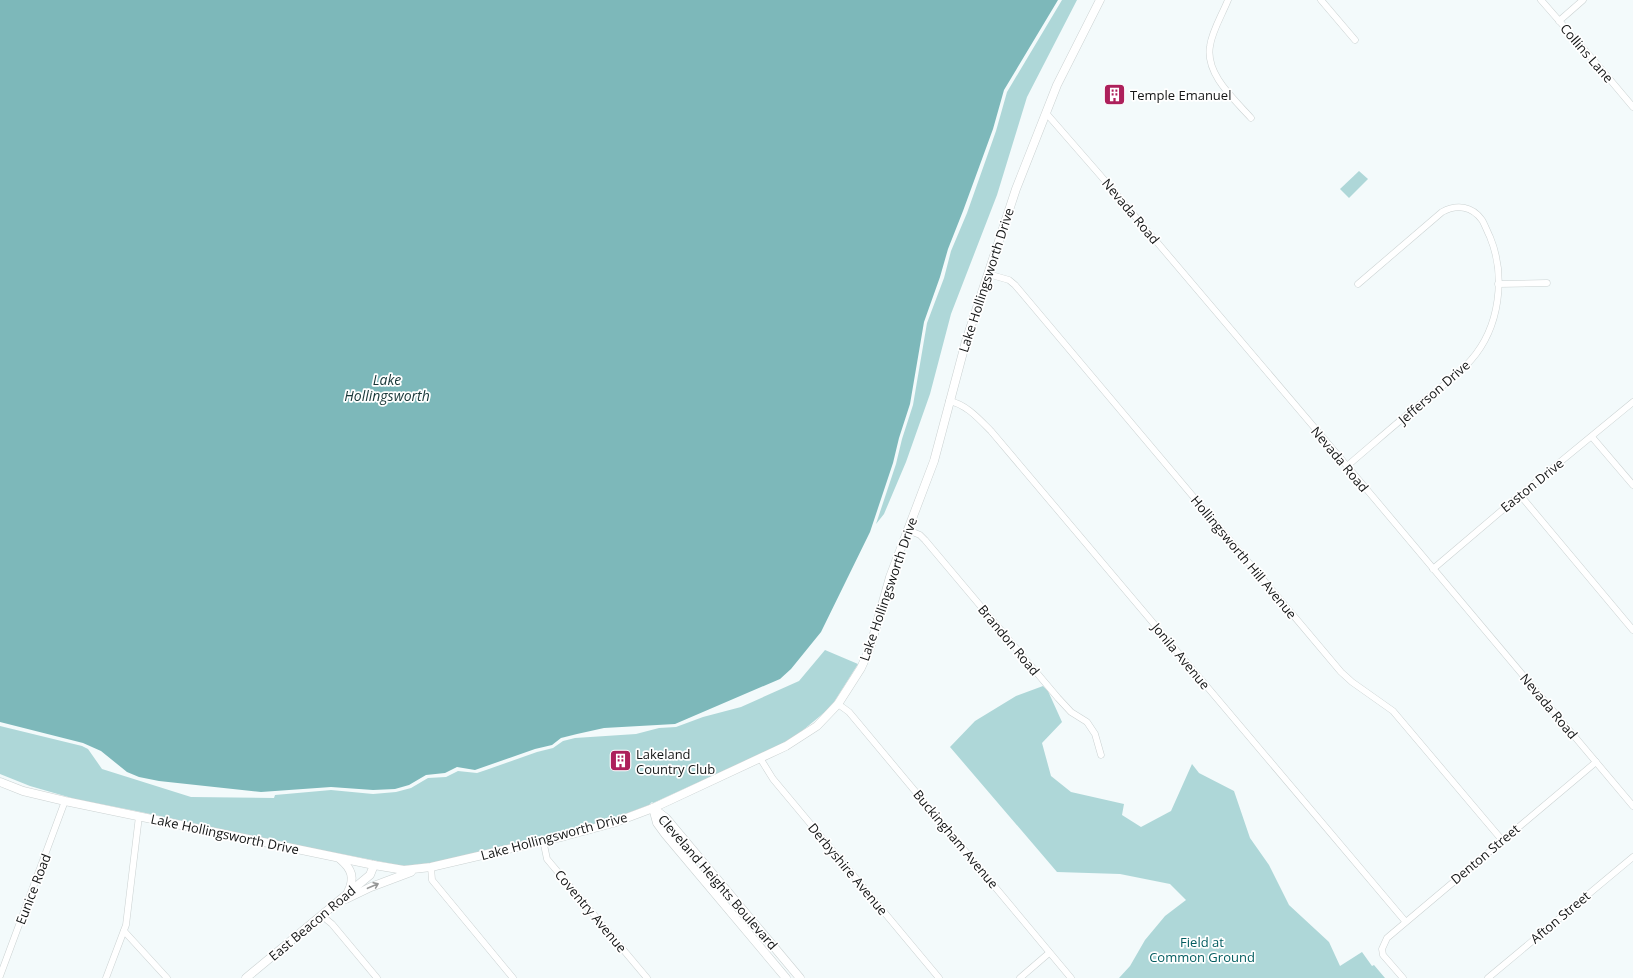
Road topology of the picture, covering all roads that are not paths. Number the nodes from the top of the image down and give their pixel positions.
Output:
1 (1100, 0) edge
2 (1228, 0) edge
3 (1321, 0) edge
4 (1541, 0) edge
5 (1583, 0) edge
6 (1559, 21) junction
7 (1355, 40) dead end
8 (1633, 107) edge
9 (1046, 113) junction
10 (1251, 118) dead end
11 (988, 274) junction
12 (1547, 283) dead end
13 (1358, 284) dead end
14 (1498, 284) junction
15 (949, 401) junction
16 (1633, 402) edge
17 (1592, 436) junction
18 (1347, 466) junction
19 (1633, 485) edge
20 (1520, 495) junction
21 (908, 530) junction
22 (1433, 569) junction
23 (1633, 630) edge
24 (838, 704) junction
25 (1101, 755) dead end
26 (760, 758) junction
27 (1596, 762) junction
28 (0, 782) edge
29 (65, 801) junction
30 (1633, 806) edge
31 (653, 808) junction
32 (139, 816) junction
33 (543, 840) junction
34 (1502, 840) junction
35 (1633, 857) edge
36 (338, 858) junction
37 (374, 865) junction
38 (429, 867) junction
39 (348, 893) junction
40 (338, 902) junction
41 (321, 915) junction
42 (1405, 921) junction
43 (124, 931) junction
44 (773, 946) junction
45 (765, 952) junction
46 (1049, 953) junction
47 (0, 976) edge
48 (106, 978) edge
49 (167, 978) edge
50 (246, 978) edge
51 (377, 978) edge
52 (514, 978) edge
53 (647, 978) edge
54 (786, 978) edge
55 (800, 978) edge
56 (938, 978) edge
57 (1020, 978) edge
58 (1070, 978) edge
59 (1402, 978) edge
60 (1488, 978) edge

1 - 9 street, Lake Hollingsworth Drive
2 - 10 street
3 - 7 street
4 - 6 street, Collins Lane
5 - 6 street
6 - 8 street, Collins Lane
9 - 11 street, Lake Hollingsworth Drive
9 - 18 street, Nevada Road
11 - 15 street, Lake Hollingsworth Drive
11 - 34 street, Hollingsworth Hill Avenue
12 - 14 street
13 - 14 street, Jefferson Drive
14 - 18 street, Jefferson Drive
15 - 21 street, Lake Hollingsworth Drive
15 - 42 street, Jonila Avenue
16 - 17 street, Easton Drive
17 - 19 street
17 - 20 street, Easton Drive
18 - 22 street, Nevada Road
20 - 22 street, Easton Drive
20 - 23 street
21 - 24 street, Lake Hollingsworth Drive
21 - 25 street, Brandon Road
22 - 27 street, Nevada Road
24 - 26 street, Lake Hollingsworth Drive
24 - 46 street, Buckingham Avenue
26 - 31 street, Lake Hollingsworth Drive
26 - 56 street, Derbyshire Avenue
27 - 30 street, Nevada Road
27 - 34 street, Denton Street
28 - 29 street, Lake Hollingsworth Drive
29 - 32 street, Lake Hollingsworth Drive
29 - 47 street, Eunice Road
31 - 33 street, Lake Hollingsworth Drive
31 - 44 street, Cleveland Heights Boulevard
31 - 45 street, Cleveland Heights Boulevard
32 - 36 street, Lake Hollingsworth Drive
32 - 43 street
33 - 38 street, Lake Hollingsworth Drive
33 - 53 street, Coventry Avenue
34 - 42 street, Denton Street
35 - 60 street, Afton Street
36 - 37 street, Lake Hollingsworth Drive
36 - 39 street
37 - 38 street, Lake Hollingsworth Drive
37 - 39 street, East Beacon Road
40 -> 38 street
38 - 52 street
39 - 40 street, East Beacon Road
40 - 41 street, East Beacon Road
41 - 50 street, East Beacon Road
41 - 51 street
42 - 59 street, Denton Street
43 - 48 street
43 - 49 street
44 - 45 street
44 - 55 street, Cleveland Heights Boulevard
45 - 54 street, Cleveland Heights Boulevard
46 - 57 street
46 - 58 street, Buckingham Avenue

